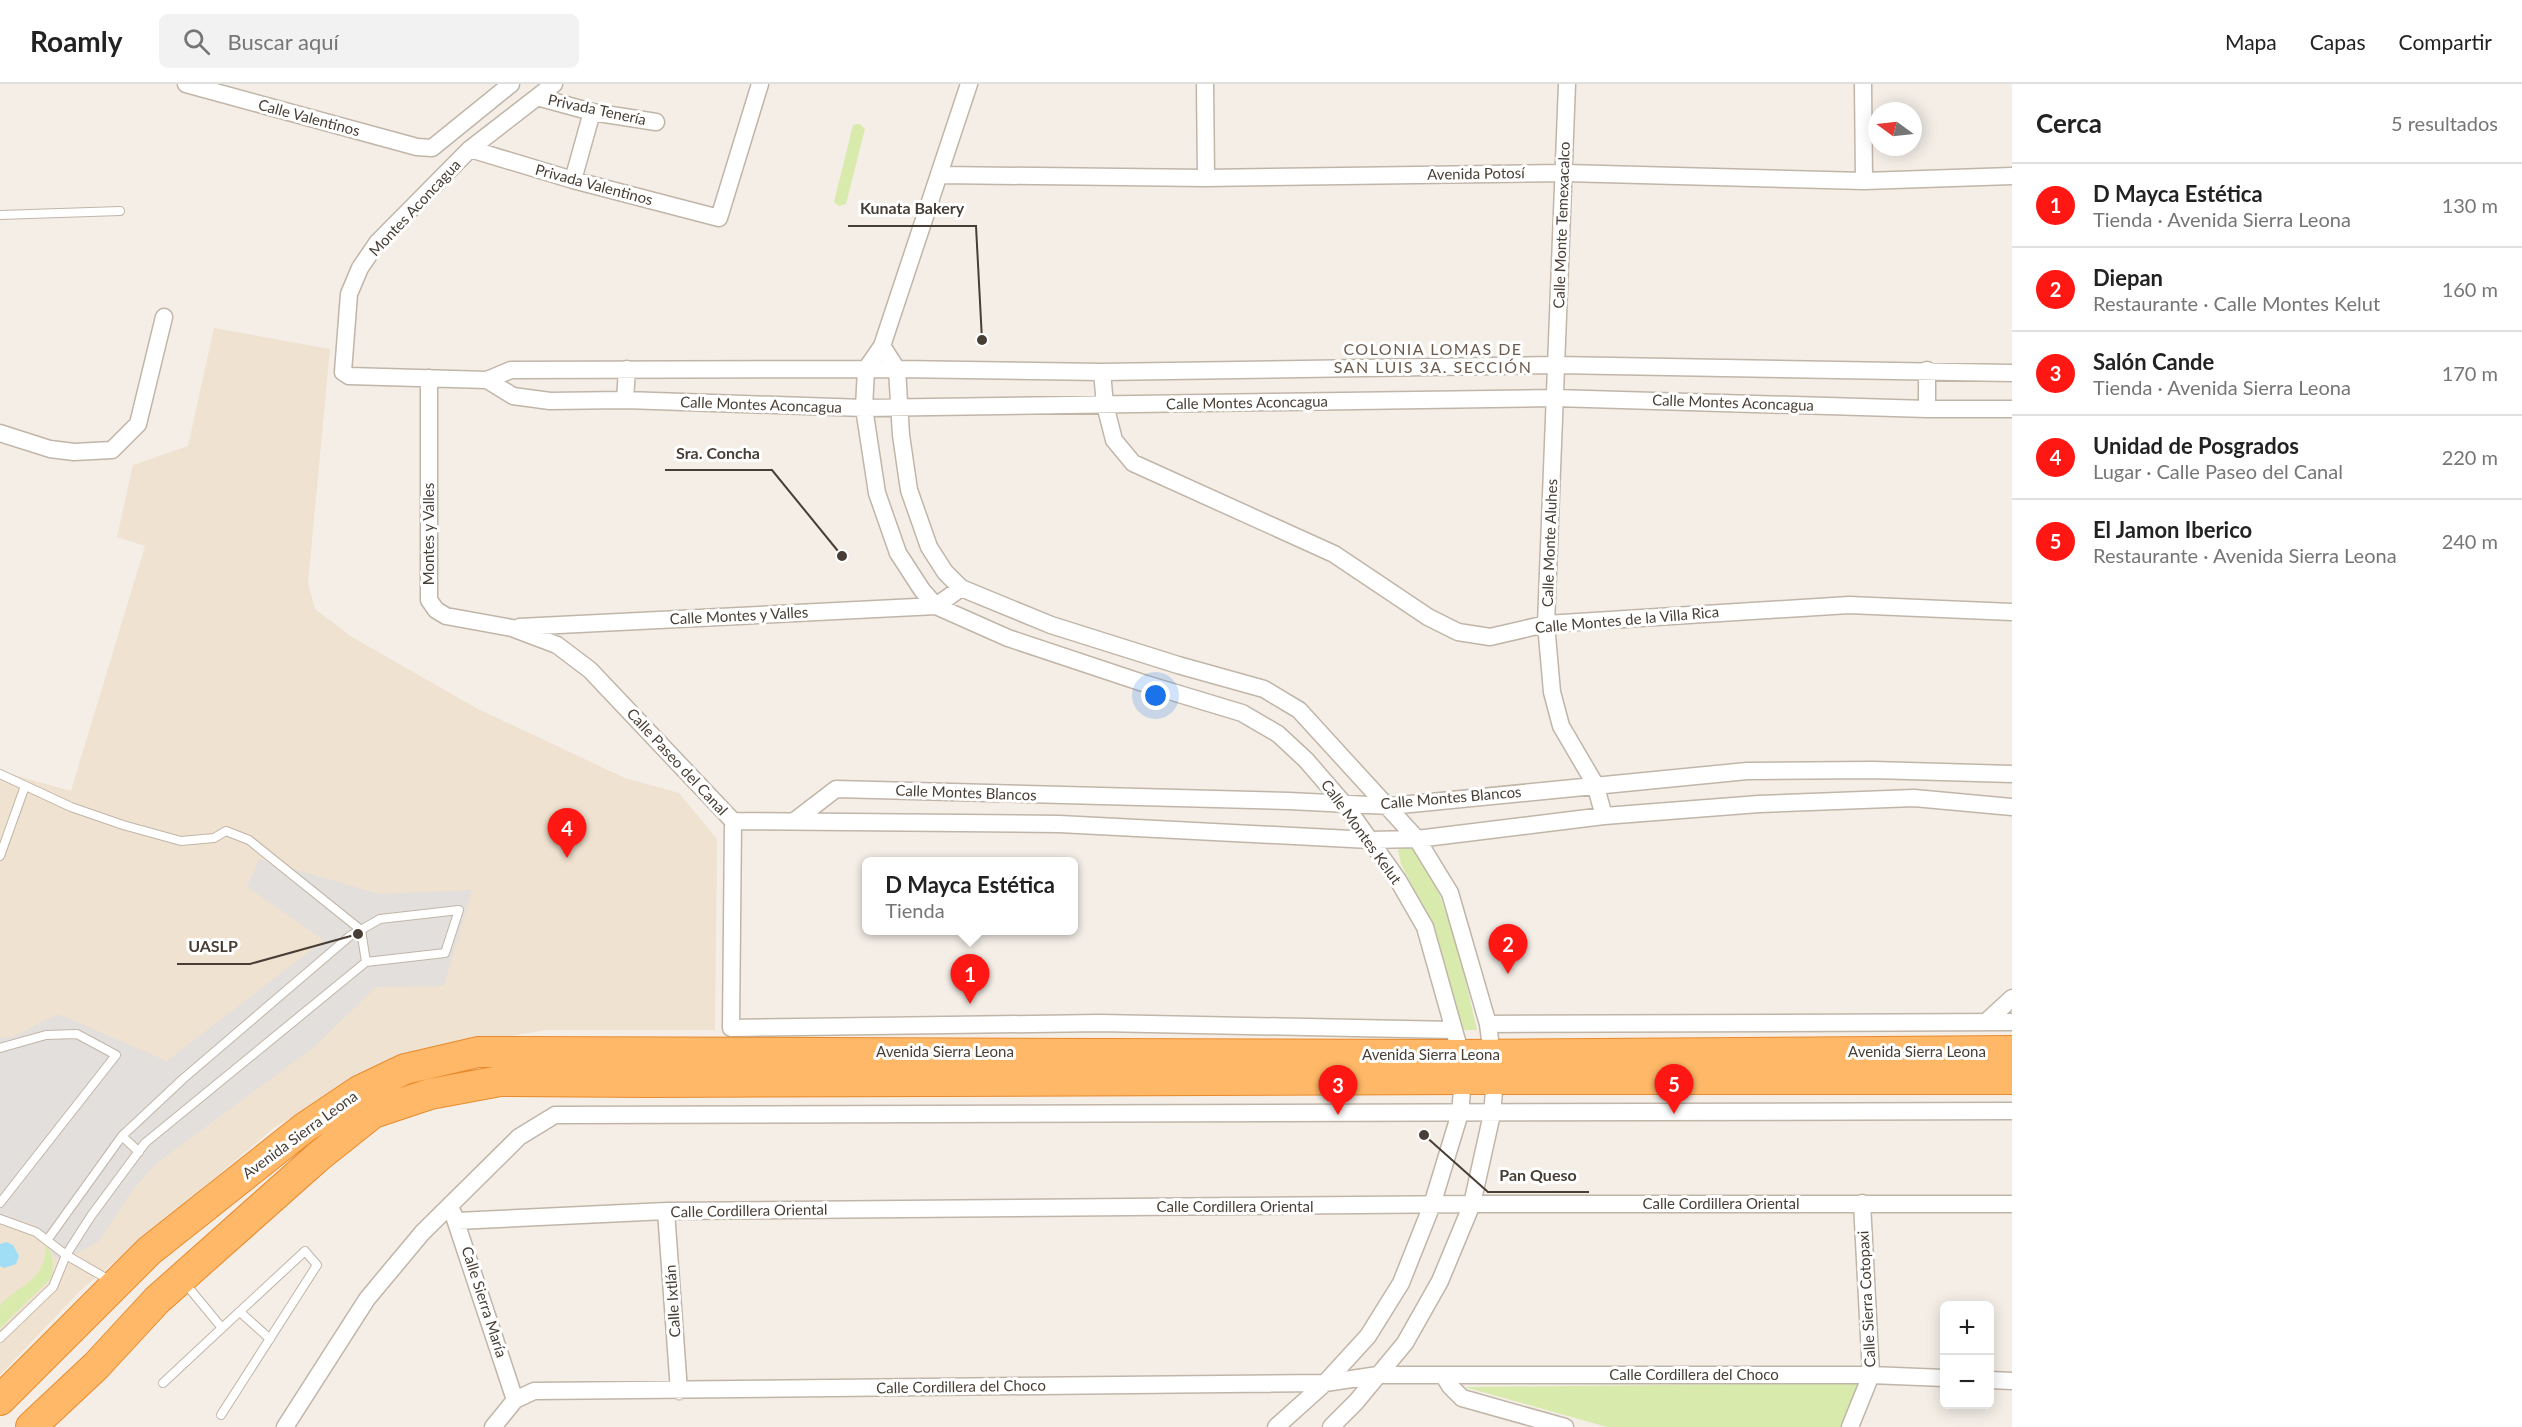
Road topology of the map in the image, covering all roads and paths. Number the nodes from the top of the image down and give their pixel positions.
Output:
1 (186, 84) edge
2 (511, 84) edge
3 (554, 84) edge
4 (760, 84) edge
5 (969, 84) edge
6 (1205, 84) edge
7 (1567, 84) edge
8 (1863, 84) edge
9 (537, 97) junction
10 (592, 112) junction
11 (656, 122) dead end
12 (470, 149) junction
13 (1565, 173) junction
14 (940, 175) junction
15 (2012, 176) edge
16 (1206, 178) junction
17 (573, 180) junction
18 (1864, 181) junction
19 (120, 211) dead end
20 (0, 215) edge
21 (164, 317) dead end
22 (882, 346) junction
23 (1556, 365) junction
24 (627, 369) junction
25 (866, 369) junction
26 (897, 369) junction
27 (1927, 370) junction
28 (343, 372) joint
29 (1102, 372) junction
30 (2012, 373) edge
31 (429, 378) junction
32 (487, 380) junction
33 (1555, 398) junction
34 (625, 400) junction
35 (1105, 405) junction
36 (864, 408) junction
37 (900, 408) junction
38 (1927, 409) junction
39 (2012, 409) edge
40 (0, 433) edge
41 (961, 588) junction
42 (936, 606) junction
43 (2012, 612) edge
44 (1546, 624) junction
45 (512, 628) junction
46 (0, 774) edge
47 (2012, 774) edge
48 (1595, 784) junction
49 (25, 786) junction
50 (1345, 805) junction
51 (1390, 806) junction
52 (2012, 807) edge
53 (1604, 816) junction
54 (733, 821) junction
55 (793, 822) junction
56 (1417, 839) junction
57 (1370, 840) junction
58 (0, 856) edge
59 (361, 930) junction
60 (366, 962) junction
61 (2012, 998) edge
62 (1986, 1022) junction
63 (2012, 1022) edge
64 (1488, 1024) junction
65 (731, 1028) joint
66 (0, 1048) edge
67 (2012, 1051) edge
68 (1459, 1055) junction
69 (1217, 1067) junction
70 (1494, 1067) junction
71 (2012, 1079) edge
72 (2012, 1112) edge
73 (1460, 1113) junction
74 (1492, 1114) junction
75 (298, 1133) junction
76 (122, 1136) junction
77 (139, 1152) junction
78 (0, 1203) edge
79 (1862, 1203) junction
80 (1472, 1204) junction
81 (2012, 1204) edge
82 (1432, 1205) junction
83 (450, 1206) junction
84 (666, 1211) junction
85 (0, 1219) edge
86 (458, 1221) junction
87 (48, 1239) junction
88 (66, 1255) junction
89 (181, 1278) junction
90 (116, 1284) junction
91 (240, 1311) junction
92 (222, 1328) junction
93 (0, 1338) edge
94 (270, 1339) junction
95 (96, 1366) junction
96 (1378, 1375) junction
97 (1443, 1375) junction
98 (1871, 1375) junction
99 (1940, 1378) edge
100 (1994, 1380) edge
101 (2012, 1381) edge
102 (163, 1383) dead end
103 (1325, 1383) junction
104 (679, 1390) junction
105 (0, 1400) edge
106 (515, 1400) junction
107 (221, 1415) dead end
108 (31, 1427) edge
109 (285, 1427) edge
110 (493, 1427) edge
111 (1276, 1427) edge
112 (1331, 1427) edge
113 (1565, 1427) edge
114 (1850, 1427) edge

1 - 2 street, Calle Valentinos
3 - 9 street
4 - 17 street, Privada Valentinos
5 - 14 street
6 - 16 street
7 - 13 street, Calle Monte Temexacalco
8 - 18 street
9 - 10 street, Privada Tenería
9 - 12 street
10 - 11 street, Privada Tenería
10 - 17 street
12 - 17 street, Privada Valentinos
12 - 28 street, Montes Aconcagua
13 - 16 street, Avenida Potosí
13 - 18 street, Avenida Potosí
13 - 23 street, Calle Monte Temexacalco
14 - 16 street, Avenida Potosí
14 - 22 street
15 - 18 street, Avenida Potosí
19 - 20 lane
21 - 40 street
22 - 25 street
22 - 26 street
23 - 27 street, Calle Montes Aconcagua
23 - 29 street, Calle Montes Aconcagua
23 - 33 street, Calle Monte Aluhes
24 - 25 street, Calle Montes Aconcagua
24 - 32 street, Calle Montes Aconcagua
24 - 34 street
25 - 26 street, Calle Montes Aconcagua
25 - 36 street, Calle Montes Kelut
26 - 29 street, Calle Montes Aconcagua
26 - 37 street, Calle Montes Kelut
27 - 30 street, Calle Montes Aconcagua
27 - 38 street
28 - 31 street, Calle Montes Aconcagua
29 - 35 street, Calle Montes de la Villa Rica
31 - 32 street, Calle Montes Aconcagua
31 - 45 street, Montes y Valles
32 - 34 street, Calle Montes Aconcagua
33 - 35 street, Calle Montes Aconcagua
33 - 38 street, Calle Montes Aconcagua
33 - 44 street, Calle Monte Aluhes
34 - 36 street, Calle Montes Aconcagua
35 - 37 street, Calle Montes Aconcagua
35 - 44 street, Calle Montes de la Villa Rica
36 - 37 street, Calle Montes Aconcagua
36 - 42 street, Calle Montes Kelut
37 - 41 street, Calle Montes Kelut
38 - 39 street, Calle Montes Aconcagua
41 - 42 street
41 - 51 street, Calle Montes Kelut
42 - 45 street, Calle Montes y Valles
42 - 50 street, Calle Montes Kelut
43 - 44 street, Calle Montes de la Villa Rica
44 - 48 street, Calle Monte Aluhes
45 - 54 street, Calle Paseo del Canal
46 - 49 lane
47 - 48 street, Calle Montes Blancos
48 - 51 street, Calle Montes Blancos
48 - 53 street, Calle Monte Aluhes
49 - 58 lane
49 - 59 lane
50 - 51 street, Calle Montes Blancos
50 - 55 street, Calle Montes Blancos
50 - 57 street, Calle Montes Kelut
51 - 56 street, Calle Montes Kelut
52 - 53 street, Calle Montes Blancos
53 - 56 street, Calle Montes Blancos
54 - 55 street, Calle Montes Blancos
54 - 65 street, Calle Paseo del Canal
55 - 57 street, Calle Montes Blancos
56 - 57 street, Calle Montes Blancos
56 - 64 street, Calle Montes Kelut
57 - 68 street, Calle Montes Kelut
59 - 60 lane
59 - 60 lane
59 - 76 lane
60 - 77 lane
61 - 62 street
62 - 63 street, Avenida Sierra Leona
62 - 64 street, Avenida Sierra Leona
64 - 70 street, Calle Montes Kelut
65 - 68 street, Avenida Sierra Leona
66 - 78 lane
67 - 70 highway, Avenida Sierra Leona
68 - 69 highway, Avenida Sierra Leona
68 - 70 highway, Avenida Sierra Leona
68 - 73 street, Calle Montes Kelut
69 - 75 highway, Avenida Sierra Leona
69 - 89 highway, Avenida Sierra Leona
70 - 71 highway, Avenida Sierra Leona
70 - 74 street, Calle Montes Kelut
72 - 74 street
73 - 74 street
73 - 82 street, Calle Montes Kelut
73 - 83 street
74 - 80 street, Calle Montes Kelut
75 - 89 highway
75 - 90 highway, Avenida Sierra Leona
76 - 77 lane
76 - 87 lane
77 - 88 lane
79 - 80 street, Calle Cordillera Oriental
79 - 81 street, Calle Cordillera Oriental
79 - 98 street, Calle Sierra Cotopaxi
80 - 82 street, Calle Cordillera Oriental
80 - 96 street, Calle Montes Kelut
82 - 84 street, Calle Cordillera Oriental
82 - 103 street, Calle Montes Kelut
83 - 86 street, Calle Sierra María
83 - 109 street
84 - 86 street, Calle Cordillera Oriental
84 - 104 street, Calle Ixtlán
85 - 87 lane
86 - 106 street, Calle Sierra María
87 - 88 lane
88 - 90 lane
88 - 93 lane
89 - 92 lane
89 - 95 highway, Avenida Sierra Leona
90 - 95 highway
90 - 105 highway, Avenida Sierra Leona
91 - 92 lane
91 - 94 lane
91 - 94 lane
92 - 102 lane
94 - 107 lane
95 - 108 highway, Avenida Sierra Leona
96 - 97 street, Calle Cordillera del Choco
96 - 103 street, Calle Cordillera del Choco
96 - 112 street, Calle Montes Kelut
97 - 98 street, Calle Cordillera del Choco
97 - 113 street
98 - 99 street, Calle Cordillera del Choco
98 - 114 street, Calle Sierra Cotopaxi
100 - 101 street
103 - 104 street, Calle Cordillera del Choco
103 - 111 street, Calle Montes Kelut
104 - 106 street, Calle Cordillera del Choco
106 - 110 street

